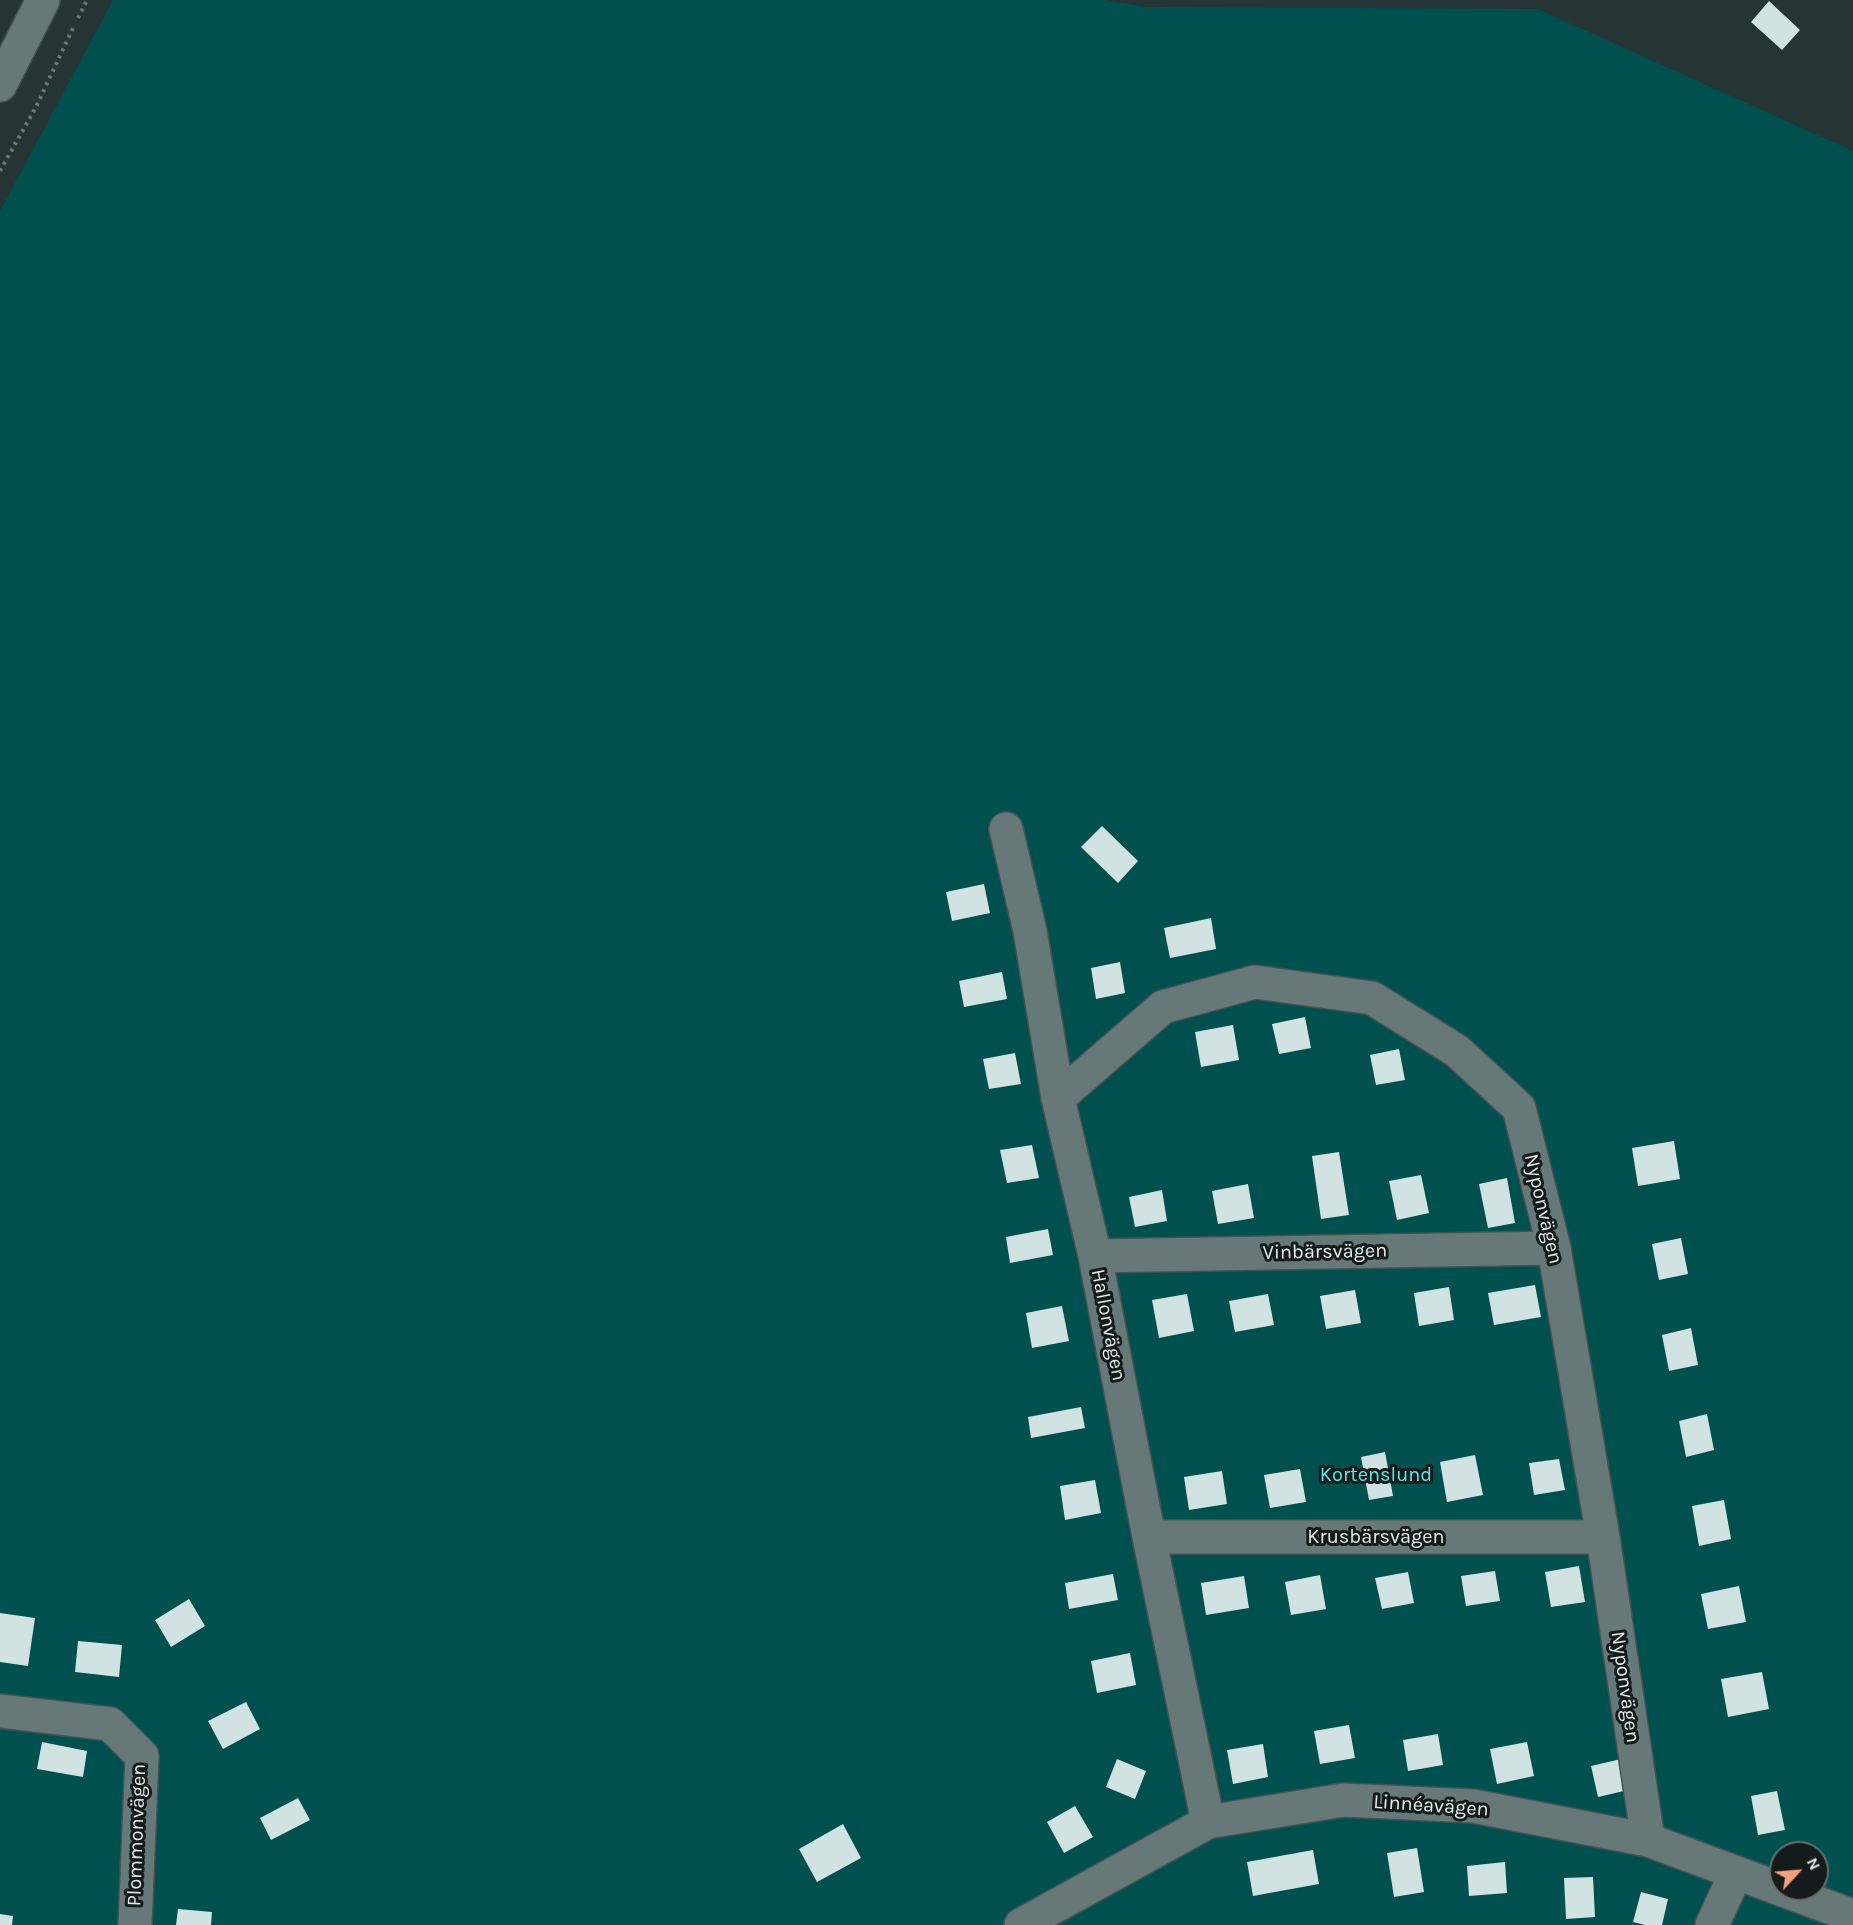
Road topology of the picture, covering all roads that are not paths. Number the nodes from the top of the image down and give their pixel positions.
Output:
1 (43, 0) edge
2 (0, 85) edge
3 (1006, 829) dead end
4 (1058, 1098) junction
5 (1554, 1248) junction
6 (1095, 1256) junction
7 (1149, 1537) junction
8 (1603, 1537) junction
9 (0, 1711) edge
10 (1208, 1822) junction
11 (1648, 1840) junction
12 (1736, 1873) junction
13 (1853, 1916) edge
14 (135, 1925) edge
15 (1021, 1925) edge
16 (1712, 1925) edge

1 - 2 street
3 - 4 street, Hallonvägen
4 - 5 street, Nyponvägen
4 - 6 street, Hallonvägen
5 - 6 street, Vinbärsvägen
5 - 8 street, Nyponvägen
6 - 7 street, Hallonvägen
7 - 8 street, Krusbärsvägen
7 - 10 street, Hallonvägen
8 - 11 street, Nyponvägen
9 - 14 street, Plommonvägen
10 - 11 street, Linnéavägen
10 - 15 street, Linnéavägen
11 - 12 street, Linnéavägen
12 - 13 street, Linnéavägen
12 - 16 street

